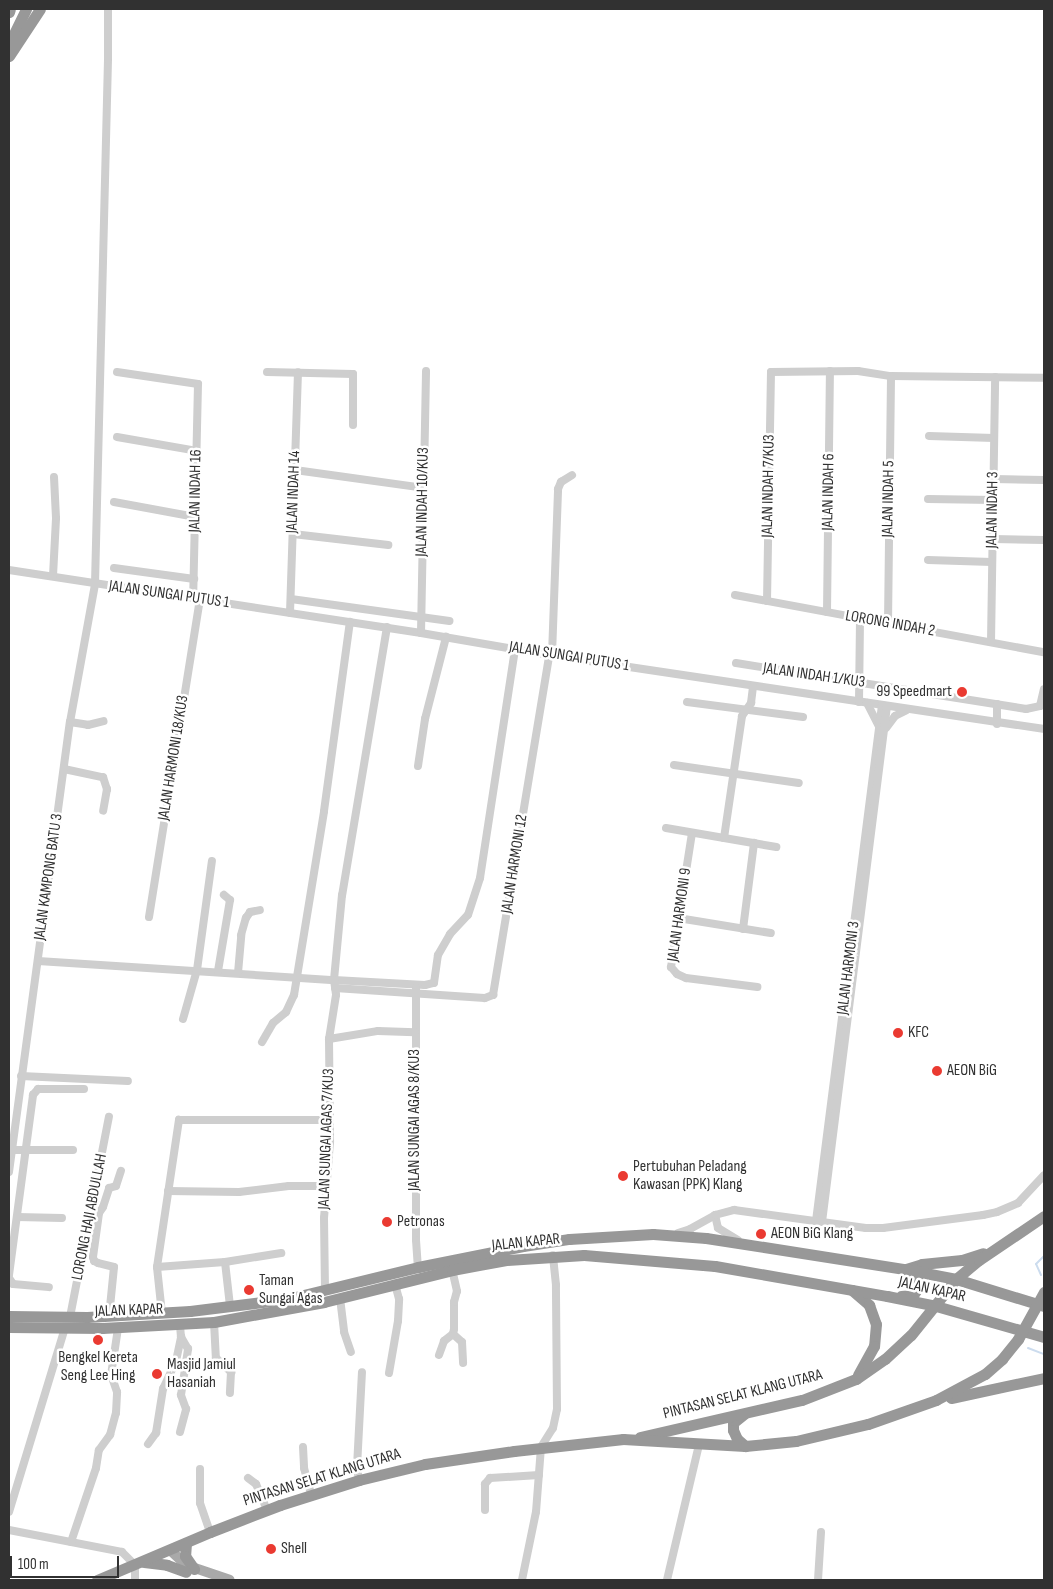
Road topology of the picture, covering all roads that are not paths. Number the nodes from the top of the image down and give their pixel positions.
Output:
1 (26, 9) edge
2 (40, 9) edge
3 (108, 9) edge
4 (9, 44) edge
5 (9, 56) edge
6 (426, 371) dead end
7 (830, 371) junction
8 (117, 372) dead end
9 (267, 372) dead end
10 (298, 372) junction
11 (891, 376) junction
12 (995, 378) junction
13 (1044, 378) edge
14 (353, 425) dead end
15 (929, 436) dead end
16 (117, 437) dead end
17 (994, 438) junction
18 (197, 451) junction
19 (294, 470) junction
20 (572, 475) dead end
21 (54, 477) dead end
22 (994, 479) junction
23 (1044, 480) edge
24 (424, 488) junction
25 (928, 499) dead end
26 (993, 500) junction
27 (114, 502) dead end
28 (196, 517) junction
29 (293, 534) junction
30 (993, 539) junction
31 (1044, 540) edge
32 (388, 545) dead end
33 (928, 560) dead end
34 (992, 562) junction
35 (114, 568) dead end
36 (9, 570) edge
37 (53, 576) junction
38 (194, 579) junction
39 (94, 584) junction
40 (735, 595) dead end
41 (196, 598) junction
42 (291, 599) junction
43 (766, 601) junction
44 (290, 612) junction
45 (828, 612) junction
46 (421, 618) junction
47 (860, 618) junction
48 (350, 622) junction
49 (449, 622) dead end
50 (888, 623) junction
51 (387, 627) junction
52 (421, 632) junction
53 (446, 637) junction
54 (991, 642) junction
55 (515, 649) junction
56 (1044, 652) edge
57 (550, 655) junction
58 (736, 663) dead end
59 (859, 683) junction
60 (754, 686) junction
61 (1044, 689) edge
62 (687, 702) dead end
63 (863, 702) junction
64 (997, 704) junction
65 (884, 706) junction
66 (909, 709) junction
67 (746, 710) junction
68 (803, 718) dead end
69 (70, 722) junction
70 (104, 722) dead end
71 (997, 724) junction
72 (1044, 729) edge
73 (882, 730) junction
74 (674, 765) dead end
75 (418, 766) dead end
76 (64, 769) junction
77 (733, 773) junction
78 (799, 783) dead end
79 (103, 811) dead end
80 (666, 828) dead end
81 (692, 833) junction
82 (724, 838) junction
83 (754, 843) junction
84 (776, 846) dead end
85 (212, 861) dead end
86 (224, 895) dead end
87 (260, 910) dead end
88 (149, 917) dead end
89 (678, 918) junction
90 (743, 929) junction
91 (771, 933) dead end
92 (38, 961) junction
93 (197, 970) junction
94 (218, 971) junction
95 (238, 973) junction
96 (297, 977) junction
97 (335, 984) junction
98 (416, 984) junction
99 (757, 987) dead end
100 (416, 993) junction
101 (183, 1019) dead end
102 (414, 1032) junction
103 (329, 1039) junction
104 (262, 1042) dead end
105 (22, 1076) junction
106 (128, 1081) dead end
107 (84, 1089) dead end
108 (109, 1117) dead end
109 (329, 1120) junction
110 (12, 1150) junction
111 (27, 1150) junction
112 (73, 1150) dead end
113 (121, 1171) dead end
114 (9, 1172) edge
115 (1044, 1174) edge
116 (327, 1186) junction
117 (168, 1192) junction
118 (821, 1206) junction
119 (715, 1214) junction
120 (1044, 1216) edge
121 (17, 1217) junction
122 (62, 1218) dead end
123 (800, 1219) junction
124 (819, 1222) junction
125 (836, 1224) junction
126 (673, 1235) junction
127 (752, 1245) junction
128 (992, 1250) junction
129 (281, 1253) dead end
130 (553, 1255) junction
131 (226, 1262) junction
132 (156, 1267) junction
133 (418, 1267) junction
134 (452, 1270) junction
135 (905, 1270) junction
136 (10, 1279) edge
137 (956, 1279) junction
138 (395, 1284) junction
139 (49, 1287) dead end
140 (852, 1290) junction
141 (325, 1291) junction
142 (1044, 1292) edge
143 (887, 1296) junction
144 (340, 1298) junction
145 (1041, 1304) edge
146 (230, 1306) junction
147 (936, 1306) junction
148 (162, 1314) junction
149 (109, 1316) junction
150 (70, 1317) junction
151 (9, 1318) edge
152 (214, 1322) junction
153 (180, 1325) junction
154 (65, 1328) junction
155 (118, 1328) junction
156 (1023, 1330) junction
157 (453, 1334) junction
158 (181, 1337) junction
159 (1044, 1337) edge
160 (351, 1352) dead end
161 (438, 1355) dead end
162 (463, 1363) dead end
163 (362, 1372) dead end
164 (390, 1373) dead end
165 (1044, 1378) edge
166 (856, 1379) junction
167 (230, 1393) dead end
168 (936, 1400) junction
169 (744, 1414) junction
170 (180, 1432) dead end
171 (626, 1439) junction
172 (148, 1444) dead end
173 (699, 1445) junction
174 (745, 1446) junction
175 (303, 1447) dead end
176 (541, 1447) junction
177 (200, 1469) dead end
178 (539, 1475) junction
179 (248, 1478) dead end
180 (359, 1480) junction
181 (311, 1495) junction
182 (266, 1510) junction
183 (485, 1510) dead end
184 (9, 1512) edge
185 (9, 1530) edge
186 (210, 1532) junction
187 (821, 1532) dead end
188 (71, 1542) junction
189 (186, 1543) junction
190 (168, 1551) junction
191 (138, 1564) junction
192 (190, 1571) junction
193 (97, 1580) edge
194 (135, 1580) edge
195 (230, 1580) edge
196 (522, 1580) edge
197 (667, 1580) edge
198 (818, 1580) edge

1 - 4 highway
2 - 5 highway
3 - 39 street, JALAN KAMPONG BATU 3
6 - 24 street, JALAN INDAH 10/KU3
7 - 11 street
7 - 43 street, JALAN INDAH 7/KU3
7 - 45 street, JALAN INDAH 6
8 - 18 street, JALAN INDAH 16
9 - 10 street
10 - 14 street
10 - 19 street, JALAN INDAH 14
11 - 12 street
11 - 50 street, JALAN INDAH 5
12 - 13 street
12 - 17 street, JALAN INDAH 3
15 - 17 street
16 - 18 street
17 - 22 street, JALAN INDAH 3
18 - 28 street, JALAN INDAH 16
19 - 24 street
19 - 29 street, JALAN INDAH 14
20 - 57 street
21 - 37 street
22 - 23 street
22 - 26 street, JALAN INDAH 3
24 - 46 street, JALAN INDAH 10/KU3
25 - 26 street
26 - 30 street, JALAN INDAH 3
27 - 28 street
28 - 38 street, JALAN INDAH 16
29 - 32 street
29 - 42 street, JALAN INDAH 14
30 - 31 street
30 - 34 street, JALAN INDAH 3
33 - 34 street
34 - 54 street, JALAN INDAH 3
35 - 38 street
36 - 37 street, JALAN SUNGAI PUTUS 1
37 - 39 street, JALAN SUNGAI PUTUS 1
38 - 41 street, JALAN INDAH 16
39 - 41 street, JALAN SUNGAI PUTUS 1
39 - 69 street, JALAN KAMPONG BATU 3
40 - 43 street, LORONG INDAH 2
41 - 44 street, JALAN SUNGAI PUTUS 1
41 - 88 street, JALAN HARMONI 18/KU3
42 - 44 street, JALAN INDAH 14
42 - 46 street
43 - 45 street, LORONG INDAH 2
44 - 48 street, JALAN SUNGAI PUTUS 1
45 - 47 street, LORONG INDAH 2
46 - 49 street
46 - 52 street, JALAN INDAH 10/KU3
47 - 50 street, LORONG INDAH 2
47 - 59 street
48 - 51 street, JALAN SUNGAI PUTUS 1
48 - 96 street
50 - 54 street, LORONG INDAH 2
51 - 52 street, JALAN SUNGAI PUTUS 1
51 - 97 street, JALAN SUNGAI AGAS 7/KU3
52 - 53 street, JALAN SUNGAI PUTUS 1
53 - 55 street, JALAN SUNGAI PUTUS 1
53 - 75 street
54 - 56 street, LORONG INDAH 2
55 - 57 street, JALAN SUNGAI PUTUS 1
55 - 98 street
57 - 60 street, JALAN SUNGAI PUTUS 1
57 - 100 street, JALAN HARMONI 12
58 - 59 street, JALAN INDAH 1/KU3
59 - 63 street
59 - 64 street, JALAN INDAH 1/KU3
60 - 63 street, JALAN SUNGAI PUTUS 1
60 - 67 street
61 - 64 street, JALAN INDAH 1/KU3
62 - 67 street
63 - 65 street, JALAN SUNGAI PUTUS 1
63 - 73 street
64 - 71 street
65 - 66 street, JALAN SUNGAI PUTUS 1
65 - 73 street, JALAN HARMONI 3
66 - 71 street, JALAN SUNGAI PUTUS 1
66 - 73 street
67 - 68 street
67 - 77 street
69 - 70 street
69 - 76 street, JALAN KAMPONG BATU 3
71 - 72 street, JALAN SUNGAI PUTUS 1
73 - 118 street, JALAN HARMONI 3
74 - 77 street
76 - 79 street
76 - 92 street, JALAN KAMPONG BATU 3
77 - 78 street
77 - 82 street
80 - 81 street
81 - 82 street
81 - 89 street, JALAN HARMONI 9
82 - 83 street
83 - 84 street
83 - 90 street
85 - 93 street
86 - 94 street
87 - 95 street
89 - 90 street
89 - 99 street, JALAN HARMONI 9
90 - 91 street
92 - 93 street
92 - 105 street, JALAN KAMPONG BATU 3
93 - 94 street
93 - 101 street
94 - 95 street
95 - 96 street
96 - 97 street
96 - 104 street
97 - 98 street
97 - 100 street
97 - 103 street, JALAN SUNGAI AGAS 7/KU3
98 - 100 street, JALAN SUNGAI AGAS 8/KU3
100 - 102 street, JALAN SUNGAI AGAS 8/KU3
102 - 103 street
102 - 133 street, JALAN SUNGAI AGAS 8/KU3
103 - 109 street, JALAN SUNGAI AGAS 7/KU3
105 - 106 street
105 - 110 street, JALAN KAMPONG BATU 3
107 - 111 street
108 - 150 street, LORONG HAJI ABDULLAH
109 - 116 street, JALAN SUNGAI AGAS 7/KU3
109 - 117 street
110 - 111 street
110 - 114 street, JALAN KAMPONG BATU 3
111 - 112 street
111 - 121 street
113 - 149 street
115 - 125 street
116 - 117 street
116 - 141 street, JALAN SUNGAI AGAS 7/KU3
117 - 132 street
118 - 123 street
118 - 124 street, JALAN HARMONI 3
118 - 125 street
119 - 123 street
119 - 126 street
119 - 127 street
120 - 128 highway, PINTASAN SELAT KLANG UTARA
121 - 122 street
121 - 136 street
123 - 124 street
124 - 125 street
126 - 127 highway, JALAN KAPAR
126 - 133 highway, JALAN KAPAR
127 - 135 highway, JALAN KAPAR
128 - 135 highway
128 - 137 highway, PINTASAN SELAT KLANG UTARA
129 - 131 street
130 - 134 highway, JALAN KAPAR
130 - 140 highway, JALAN KAPAR
130 - 176 street
131 - 132 street
131 - 146 street
132 - 148 street
133 - 141 highway, JALAN KAPAR
134 - 138 highway, JALAN KAPAR
134 - 157 street
135 - 137 highway, JALAN KAPAR
135 - 143 highway
136 - 139 street
137 - 145 highway, JALAN KAPAR
137 - 147 highway, PINTASAN SELAT KLANG UTARA
138 - 144 highway, JALAN KAPAR
138 - 164 street
140 - 143 highway, JALAN KAPAR
140 - 166 highway
141 - 146 highway, JALAN KAPAR
142 - 145 highway, PINTASAN SELAT KLANG UTARA
143 - 147 highway, JALAN KAPAR
144 - 152 highway, JALAN KAPAR
144 - 160 street
145 - 156 highway, PINTASAN SELAT KLANG UTARA
146 - 148 highway, JALAN KAPAR
147 - 156 highway, JALAN KAPAR
147 - 166 highway, PINTASAN SELAT KLANG UTARA
148 - 149 highway, JALAN KAPAR
149 - 150 highway, JALAN KAPAR
150 - 151 highway, JALAN KAPAR
151 - 154 highway, JALAN KAPAR
152 - 153 highway, JALAN KAPAR
152 - 167 street
153 - 155 highway, JALAN KAPAR
153 - 158 street
154 - 155 highway, JALAN KAPAR
154 - 184 street
155 - 188 street
156 - 159 highway, JALAN KAPAR
156 - 168 highway, PINTASAN SELAT KLANG UTARA
157 - 161 street
157 - 162 street
158 - 170 street
158 - 172 street
163 - 180 street
165 - 168 highway
166 - 169 highway, PINTASAN SELAT KLANG UTARA
168 - 174 highway, PINTASAN SELAT KLANG UTARA
169 - 171 highway, PINTASAN SELAT KLANG UTARA
169 - 174 highway
171 - 173 highway, PINTASAN SELAT KLANG UTARA
171 - 176 highway, PINTASAN SELAT KLANG UTARA
173 - 174 highway, PINTASAN SELAT KLANG UTARA
173 - 197 street
175 - 181 street
176 - 178 street
176 - 180 highway, PINTASAN SELAT KLANG UTARA
177 - 186 street
178 - 183 street
178 - 196 street
179 - 182 street
180 - 181 highway, PINTASAN SELAT KLANG UTARA
181 - 182 highway, PINTASAN SELAT KLANG UTARA
182 - 186 highway, PINTASAN SELAT KLANG UTARA
185 - 188 street
186 - 189 highway, PINTASAN SELAT KLANG UTARA
187 - 198 street
188 - 191 street
189 - 190 highway, PINTASAN SELAT KLANG UTARA
189 - 192 highway
190 - 191 highway, PINTASAN SELAT KLANG UTARA
190 - 192 main road
191 - 192 highway
191 - 193 highway, PINTASAN SELAT KLANG UTARA
191 - 194 street
192 - 195 main road

